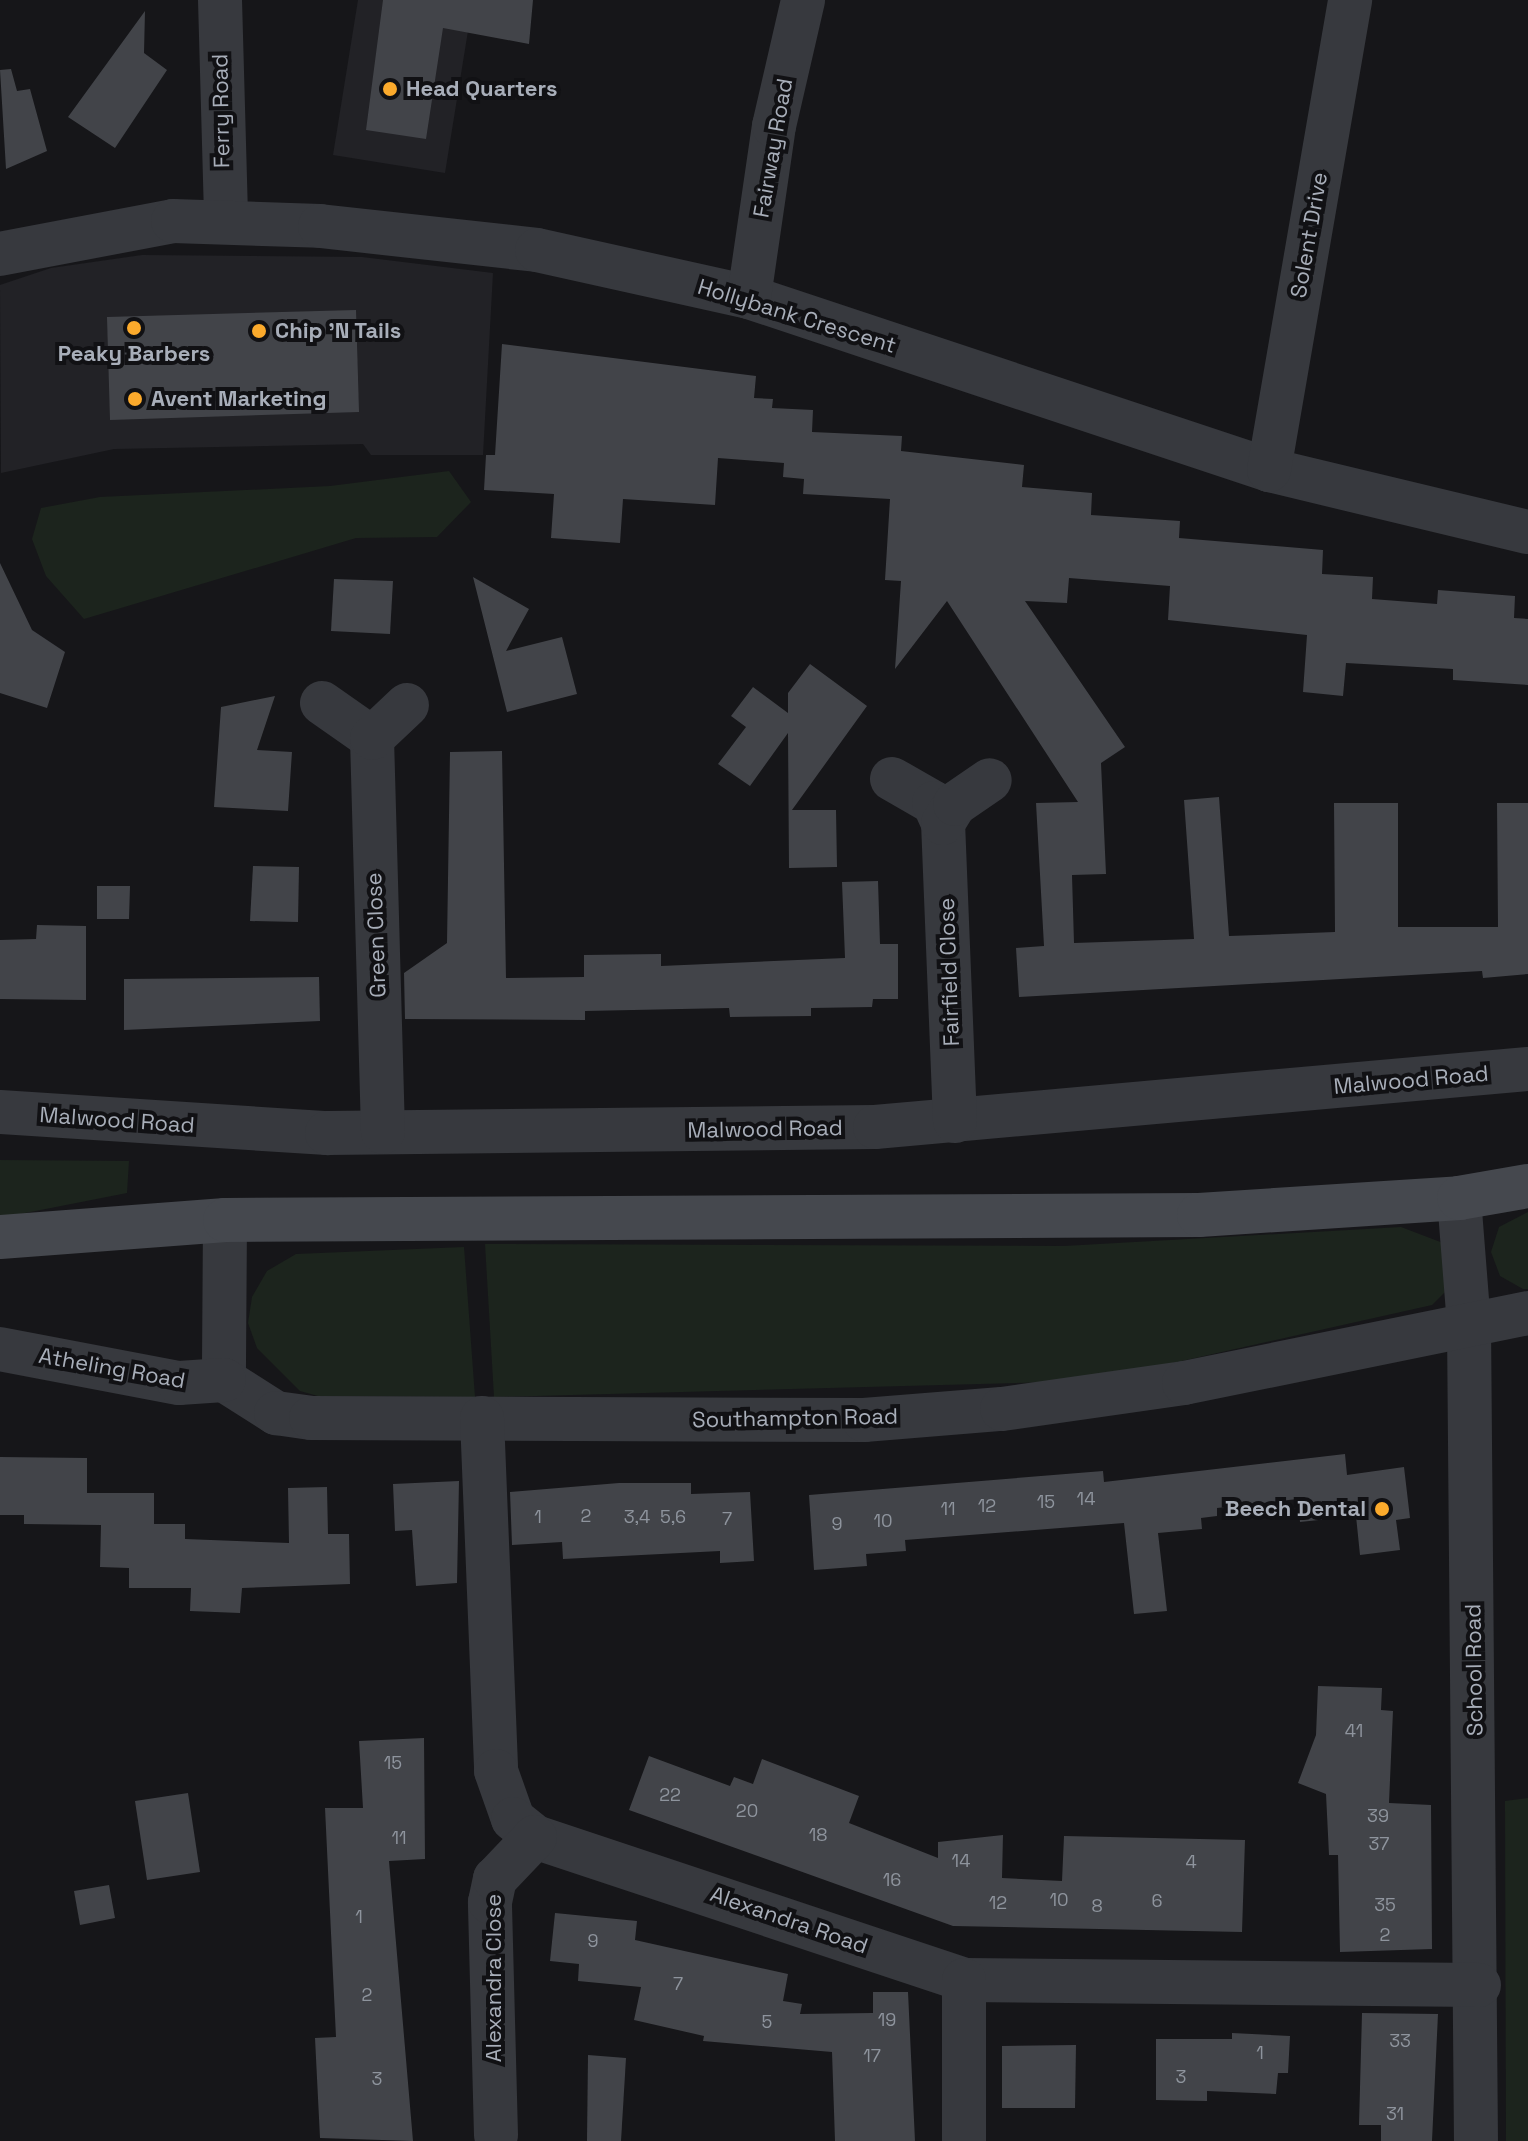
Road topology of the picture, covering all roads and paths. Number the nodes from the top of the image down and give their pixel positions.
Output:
1 (220, 0) edge
2 (803, 0) edge
3 (1350, 0) edge
4 (226, 221) junction
5 (0, 254) edge
6 (749, 297) junction
7 (1269, 470) junction
8 (1528, 532) edge
9 (322, 703) dead end
10 (407, 705) dead end
11 (372, 738) junction
12 (892, 779) dead end
13 (990, 780) dead end
14 (943, 823) junction
15 (1528, 1069) edge
16 (0, 1112) edge
17 (955, 1121) junction
18 (383, 1132) junction
19 (1528, 1186) edge
20 (1459, 1198) junction
21 (225, 1220) junction
22 (0, 1237) edge
23 (1528, 1313) edge
24 (1469, 1325) junction
25 (0, 1349) edge
26 (224, 1380) junction
27 (482, 1418) junction
28 (535, 1837) junction
29 (964, 1980) junction
30 (1479, 1985) junction
31 (496, 2135) dead end
32 (964, 2141) edge
33 (1476, 2141) edge

1 - 4 street, Ferry Road
2 - 6 street, Fairway Road
3 - 7 street, Solent Drive
4 - 5 street, Hollybank Crescent
4 - 6 street, Hollybank Crescent
6 - 7 street, Hollybank Crescent
7 - 8 street, Hollybank Crescent
9 - 11 street
10 - 11 street
11 - 18 street, Green Close
12 - 14 street
13 - 14 street
14 - 17 street, Fairfield Close
15 - 17 street, Malwood Road
16 - 18 street, Malwood Road
17 - 18 street, Malwood Road
19 - 20 street
20 - 21 street
20 - 24 street, School Road
21 - 22 street
21 - 26 street
23 - 24 street, Southampton Road
24 - 27 street, Southampton Road
24 - 30 street, School Road
25 - 26 street, Atheling Road
26 - 27 street, Southampton Road
27 - 28 street, Alexandra Road
28 - 29 street, Alexandra Road
28 - 31 street, Alexandra Close
29 - 30 street, Alexandra Road
29 - 32 street
30 - 33 street, School Road

